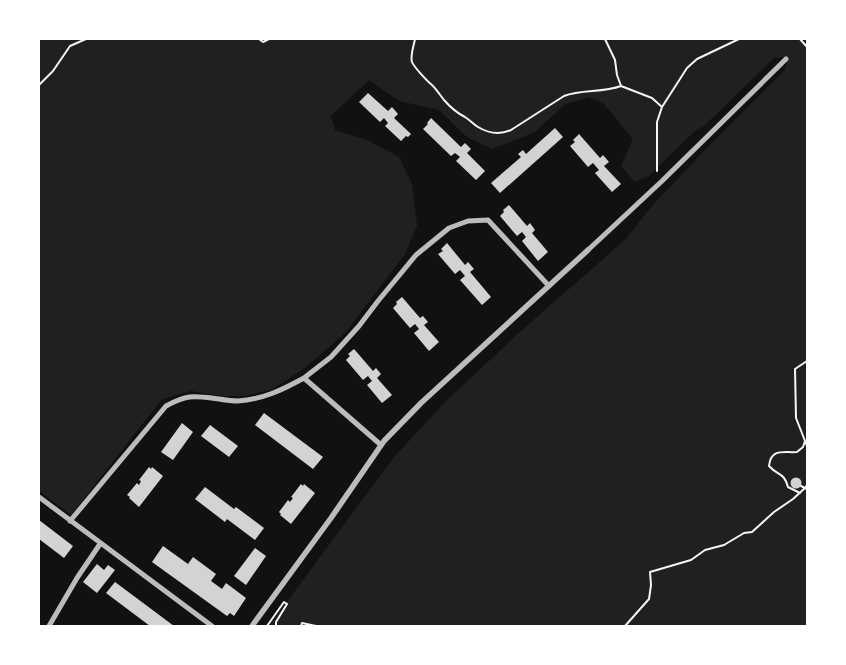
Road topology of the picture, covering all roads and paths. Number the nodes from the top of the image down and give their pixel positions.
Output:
1 (86, 39) edge
2 (259, 39) edge
3 (269, 39) edge
4 (415, 39) edge
5 (605, 39) edge
6 (739, 39) edge
7 (800, 39) edge
8 (807, 47) edge
9 (786, 59) dead end
10 (39, 85) edge
11 (621, 86) junction
12 (662, 107) junction
13 (657, 171) dead end
14 (588, 250) joint
15 (549, 286) junction
16 (807, 361) edge
17 (304, 378) junction
18 (805, 441) junction
19 (381, 445) junction
20 (807, 446) edge
21 (807, 485) edge
22 (800, 486) dead end
23 (806, 488) edge
24 (800, 493) junction
25 (39, 497) edge
26 (70, 521) junction
27 (100, 544) junction
28 (49, 626) edge
29 (212, 626) edge
30 (252, 626) edge
31 (267, 626) edge
32 (276, 626) edge
33 (301, 626) edge
34 (316, 626) edge
35 (625, 626) edge

1 - 10 path
2 - 3 path
4 - 11 path
5 - 11 path
6 - 12 path
7 - 8 path
9 - 14 street
11 - 12 path
12 - 13 path
14 - 15 street
15 - 17 street
15 - 19 street
16 - 18 path
17 - 19 street
17 - 26 street
18 - 20 path
18 - 24 path
19 - 30 street
21 - 23 path
22 - 23 path
23 - 24 path
24 - 35 path
25 - 26 street
26 - 27 street
27 - 28 street
27 - 29 street
31 - 32 path
33 - 34 path

